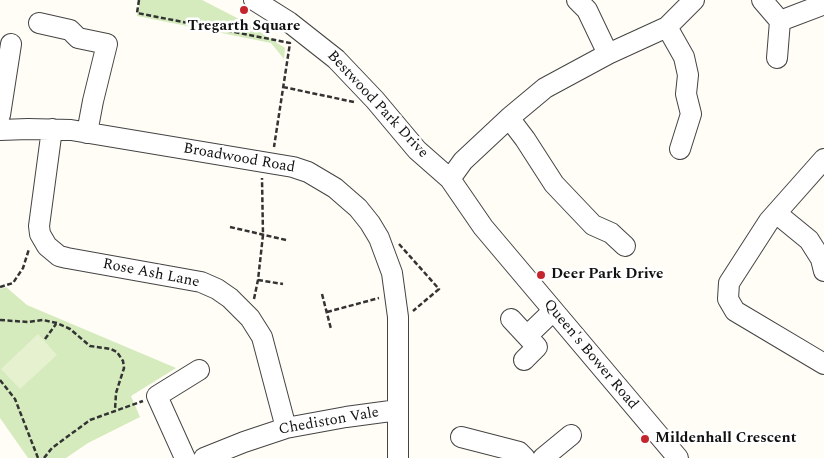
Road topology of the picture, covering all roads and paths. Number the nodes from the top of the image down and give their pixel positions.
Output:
1 (139, 0) edge
2 (254, 0) edge
3 (576, 0) edge
4 (694, 0) edge
5 (762, 0) edge
6 (822, 5) dead end
7 (780, 21) junction
8 (39, 23) dead end
9 (667, 27) junction
10 (7, 54) edge
11 (608, 54) junction
12 (777, 58) dead end
13 (283, 87) junction
14 (354, 102) dead end
15 (0, 115) edge
16 (509, 118) junction
17 (52, 129) junction
18 (0, 130) edge
19 (87, 133) junction
20 (680, 149) dead end
21 (824, 159) edge
22 (267, 162) junction
23 (450, 179) junction
24 (776, 213) junction
25 (230, 227) dead end
26 (618, 233) dead end
27 (40, 234) junction
28 (262, 235) junction
29 (379, 238) junction
30 (286, 240) dead end
31 (824, 271) edge
32 (258, 280) junction
33 (283, 284) dead end
34 (0, 287) edge
35 (322, 294) dead end
36 (395, 294) junction
37 (553, 311) junction
38 (327, 312) junction
39 (398, 317) junction
40 (250, 318) junction
41 (511, 319) dead end
42 (0, 320) edge
43 (56, 323) junction
44 (331, 329) dead end
45 (527, 336) junction
46 (45, 339) dead end
47 (524, 360) dead end
48 (824, 364) edge
49 (199, 370) dead end
50 (0, 380) edge
51 (156, 396) junction
52 (115, 410) junction
53 (398, 410) junction
54 (286, 428) junction
55 (571, 435) dead end
56 (461, 438) dead end
57 (522, 455) edge
58 (38, 458) edge
59 (44, 458) edge
60 (185, 458) edge
61 (204, 458) edge
62 (398, 458) edge
63 (543, 458) edge
64 (678, 458) edge

1 - 13 path
2 - 23 street, Bestwood Park Drive
3 - 11 street
4 - 9 street
5 - 7 street
6 - 7 street
7 - 12 street
8 - 19 street
9 - 11 street
9 - 20 street
10 - 15 street
11 - 16 street
13 - 14 path
13 - 22 path
16 - 23 street
16 - 26 street
17 - 18 street, Broadwood Road
17 - 19 street, Broadwood Road
17 - 27 street
19 - 22 street, Broadwood Road
21 - 24 street
22 - 28 path
22 - 29 street, Broadwood Road
23 - 37 street, Queen's Bower Road
24 - 31 street
24 - 48 street
25 - 28 path
27 - 34 path
27 - 40 street, Rose Ash Lane
28 - 30 path
28 - 32 path
29 - 36 street, Broadwood Road
29 - 39 path
32 - 33 path
32 - 40 path
35 - 38 path
36 - 38 path
36 - 39 street, Broadwood Road
37 - 45 street
37 - 64 street, Queen's Bower Road
38 - 44 path
39 - 53 street, Broadwood Road
40 - 54 street, Rose Ash Lane
41 - 45 street
42 - 43 path
43 - 46 path
43 - 52 path
45 - 47 street
49 - 51 street
50 - 58 path
51 - 52 path
51 - 60 street
52 - 59 path
53 - 54 street, Chediston Vale
53 - 62 street, Broadwood Road
54 - 61 street, Chediston Vale
55 - 63 street
56 - 57 street

